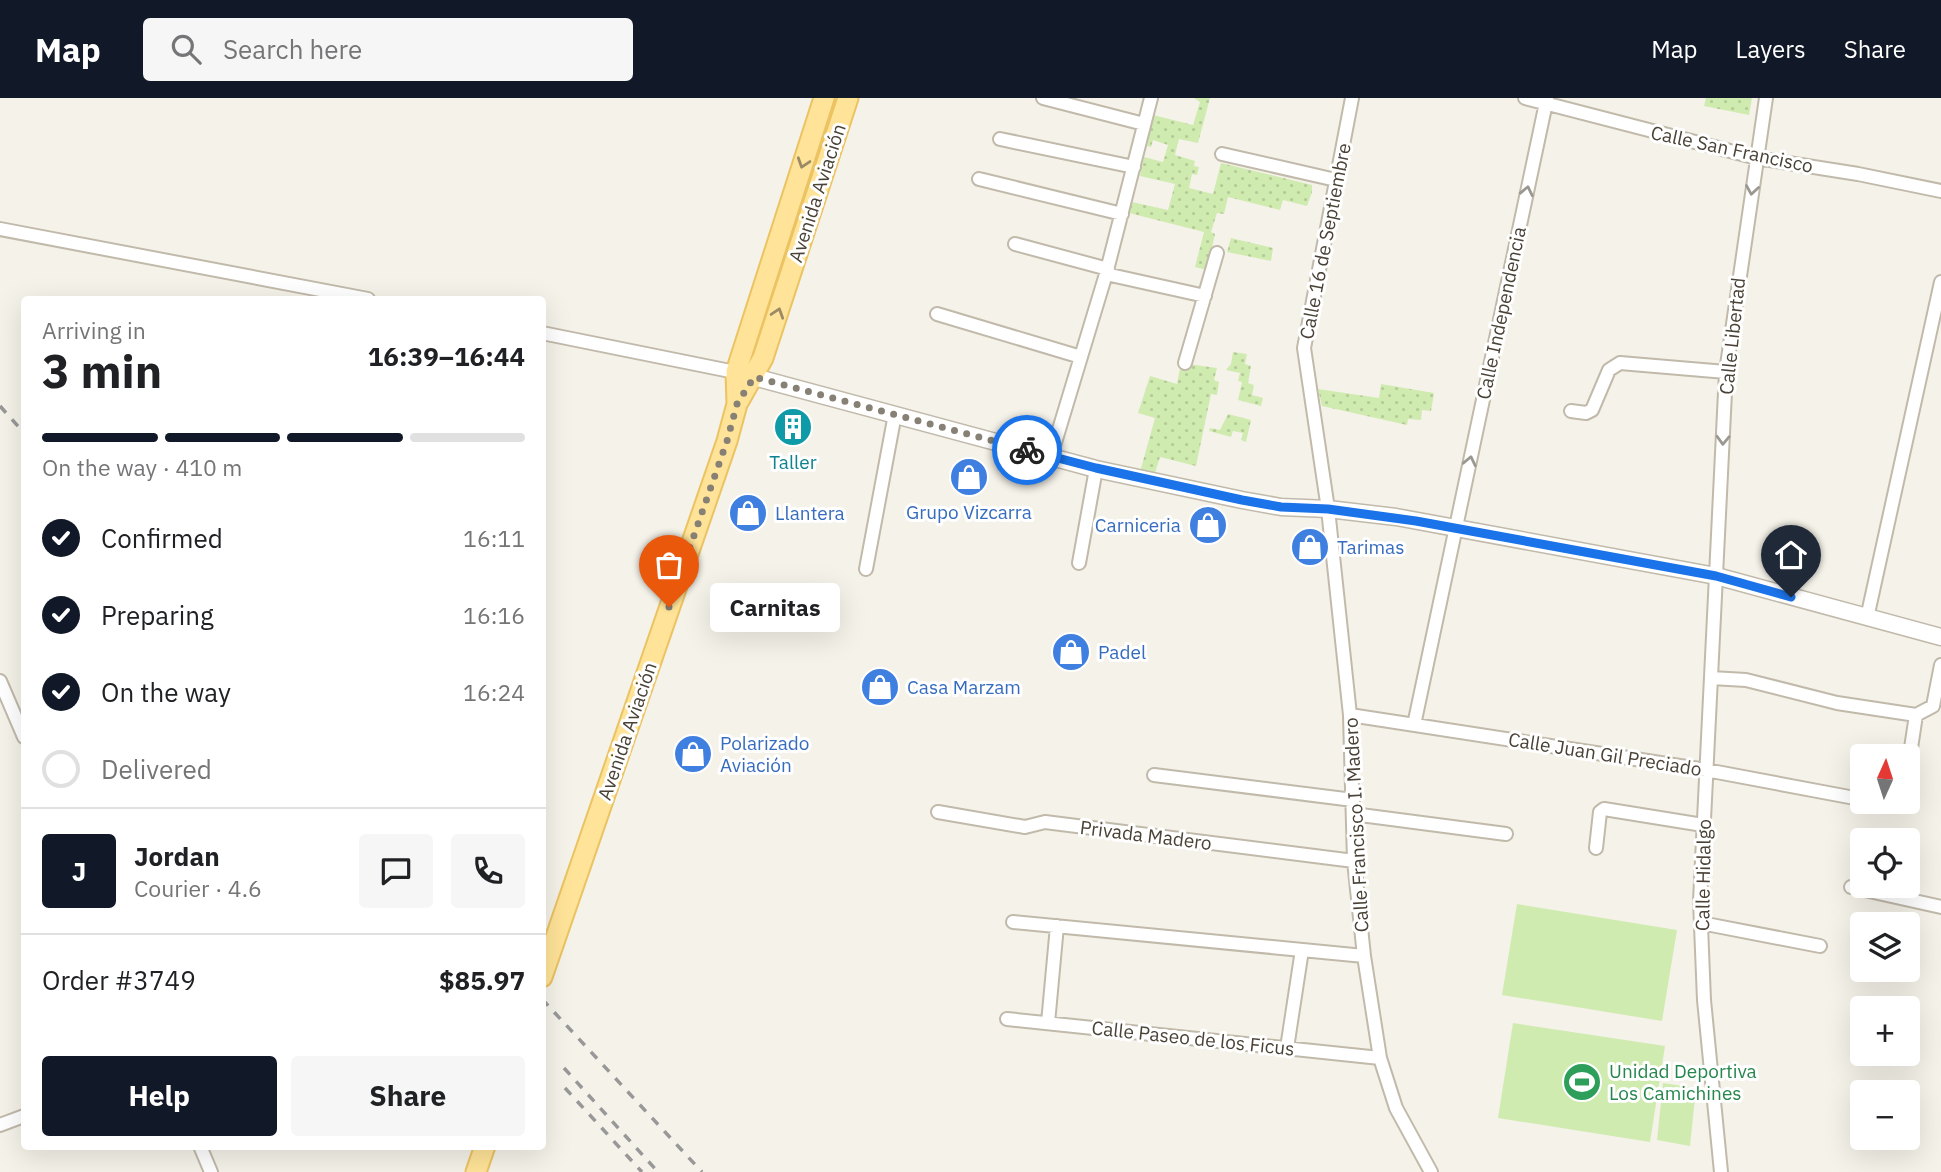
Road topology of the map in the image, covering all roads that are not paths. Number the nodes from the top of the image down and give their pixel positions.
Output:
1 (824, 98) edge
2 (848, 98) edge
3 (1043, 98) edge
4 (1151, 98) edge
5 (1352, 98) edge
6 (1525, 98) edge
7 (1766, 98) edge
8 (1546, 101) edge
9 (1144, 124) junction
10 (1000, 139) dead end
11 (1222, 154) dead end
12 (1757, 158) junction
13 (1134, 167) junction
14 (979, 179) dead end
15 (1336, 180) junction
16 (1941, 191) edge
17 (1122, 214) junction
18 (0, 229) edge
19 (1015, 244) dead end
20 (1217, 253) dead end
21 (1107, 272) junction
22 (1941, 282) edge
23 (352, 296) edge
24 (1205, 296) junction
25 (937, 314) dead end
26 (546, 334) edge
27 (1081, 357) junction
28 (1185, 363) dead end
29 (1726, 372) junction
30 (745, 374) junction
31 (1571, 411) dead end
32 (895, 414) junction
33 (1051, 456) junction
34 (1096, 468) junction
35 (1328, 509) junction
36 (1455, 528) junction
37 (1079, 563) dead end
38 (866, 569) dead end
39 (1716, 576) junction
40 (1867, 618) junction
41 (1941, 637) edge
42 (1941, 664) edge
43 (1711, 678) junction
44 (0, 681) edge
45 (1350, 715) junction
46 (1916, 715) junction
47 (1414, 725) junction
48 (21, 730) edge
49 (1912, 744) edge
50 (1706, 770) junction
51 (1154, 775) dead end
52 (1850, 797) edge
53 (1353, 800) junction
54 (938, 812) dead end
55 (1353, 814) junction
56 (1703, 825) junction
57 (1506, 834) dead end
58 (1596, 848) dead end
59 (1354, 861) junction
60 (1900, 898) edge
61 (1941, 907) edge
62 (1013, 922) dead end
63 (1701, 923) junction
64 (1056, 926) junction
65 (1821, 946) dead end
66 (1303, 950) junction
67 (1364, 956) junction
68 (546, 965) edge
69 (1007, 1019) dead end
70 (1048, 1023) junction
71 (1287, 1048) junction
72 (1380, 1058) junction
73 (21, 1117) edge
74 (0, 1125) edge
75 (202, 1150) edge
76 (484, 1150) edge
77 (211, 1172) edge
78 (476, 1172) edge
79 (1431, 1172) edge
80 (1721, 1172) edge

1 -> 30 main road, Avenida Aviación
30 -> 2 main road, Avenida Aviación
3 - 9 street
4 - 9 street
5 - 15 street, Calle 16 de Septiembre
6 - 8 street, Calle San Francisco
7 - 12 street, Calle Libertad
8 - 12 street, Calle San Francisco
36 -> 8 street, Calle Independencia
9 - 13 street
10 - 13 street
11 - 15 street
12 - 16 street, Calle San Francisco
12 -> 29 street, Calle Libertad
13 - 17 street
14 - 17 street
15 - 35 street, Calle 16 de Septiembre
17 - 21 street
18 - 23 street
19 - 21 street
20 - 24 street
21 - 24 street
21 - 27 street
22 - 40 street
24 - 28 street
25 - 27 street
26 - 30 street
27 - 33 street
29 - 31 street
29 -> 39 street, Calle Libertad
30 - 32 street
30 - 68 main road, Avenida Aviación
32 - 33 street
32 - 38 street
33 - 34 street
34 - 35 street
34 - 37 street
35 - 36 street
35 - 45 street, Calle Francisco I. Madero
36 - 39 street
36 - 47 street, Calle Independencia
39 - 40 street
39 - 43 street, Calle Hidalgo
40 - 41 street
42 - 46 street
43 - 46 street
43 - 50 street, Calle Hidalgo
44 - 48 street
45 - 47 street, Calle Juan Gil Preciado
45 - 53 street, Calle Francisco I. Madero
46 - 49 street
47 - 50 street, Calle Juan Gil Preciado
50 - 52 street, Calle Juan Gil Preciado
50 - 56 street, Calle Hidalgo
51 - 53 street
53 - 55 street, Calle Francisco I. Madero
54 - 59 street, Privada Madero
55 - 57 street
55 - 59 street, Calle Francisco I. Madero
56 - 58 street
56 - 63 street, Calle Hidalgo
59 - 67 street, Calle Francisco I. Madero
60 - 61 street
62 - 64 street
63 - 65 street
63 - 80 street, Calle Hidalgo
64 - 66 street
64 - 70 street
66 - 67 street
66 - 71 street
67 - 72 street, Calle Francisco I. Madero
69 - 70 street, Calle Paseo de los Ficus
70 - 71 street, Calle Paseo de los Ficus
71 - 72 street, Calle Paseo de los Ficus
72 - 79 street, Calle Francisco I. Madero
73 - 74 street
75 - 77 street
76 - 78 main road

